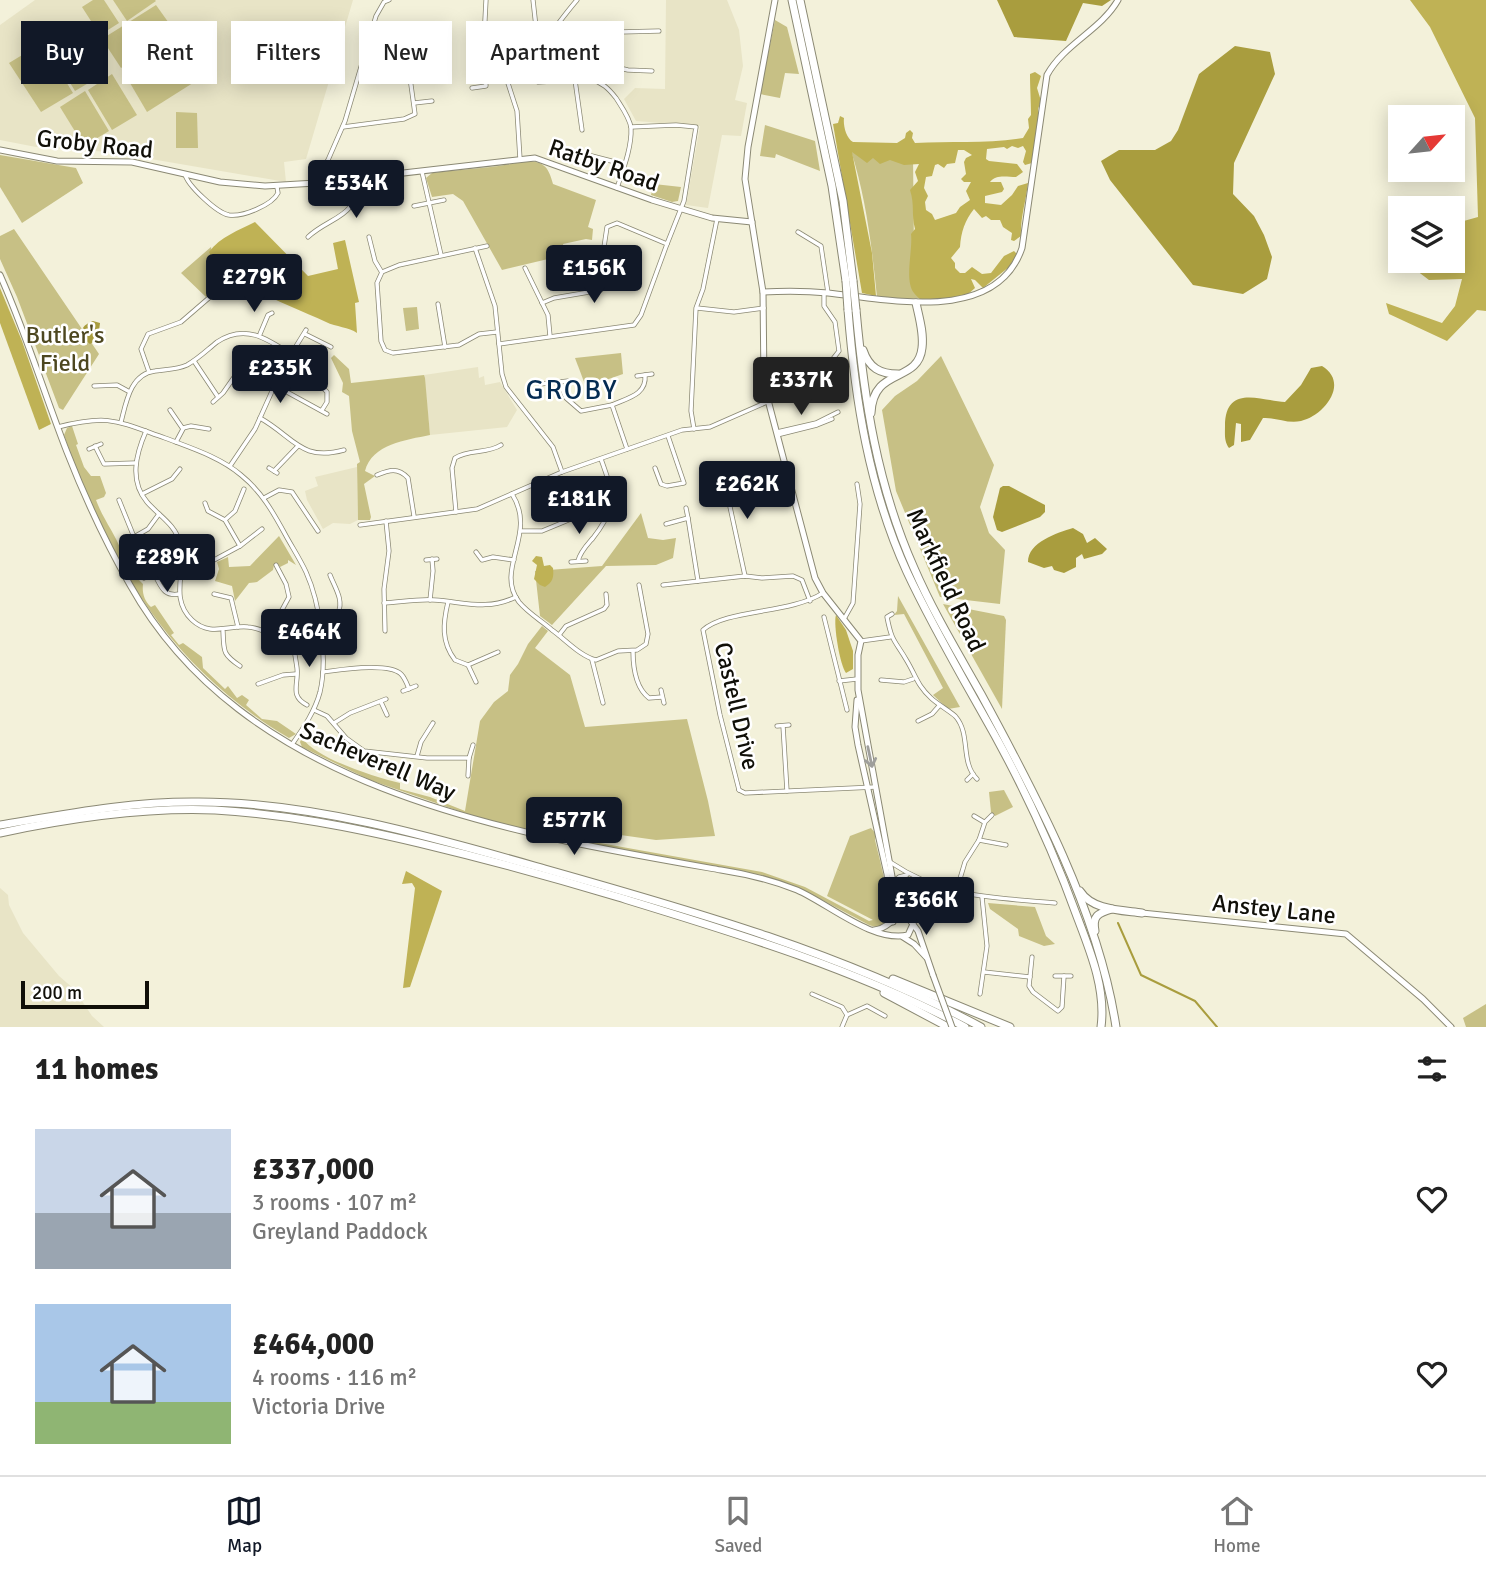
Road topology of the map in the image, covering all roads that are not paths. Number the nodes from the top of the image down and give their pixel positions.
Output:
1 (390, 0) edge
2 (486, 0) edge
3 (533, 0) edge
4 (577, 0) edge
5 (775, 0) edge
6 (792, 0) edge
7 (800, 0) edge
8 (1118, 0) edge
9 (375, 21) edge
10 (485, 21) edge
11 (535, 21) edge
12 (560, 21) edge
13 (659, 31) dead end
14 (624, 32) edge
15 (624, 69) edge
16 (652, 71) dead end
17 (359, 75) edge
18 (411, 84) edge
19 (486, 84) edge
20 (508, 84) edge
21 (576, 84) edge
22 (602, 84) edge
23 (472, 88) dead end
24 (432, 101) dead end
25 (414, 103) junction
26 (343, 127) junction
27 (631, 127) junction
28 (582, 130) dead end
29 (0, 150) edge
30 (597, 150) dead end
31 (588, 156) dead end
32 (596, 156) junction
33 (520, 159) junction
34 (624, 164) junction
35 (324, 166) junction
36 (389, 168) dead end
37 (422, 171) junction
38 (186, 174) junction
39 (354, 179) junction
40 (316, 183) junction
41 (277, 187) junction
42 (617, 188) junction
43 (444, 200) dead end
44 (429, 204) junction
45 (414, 206) dead end
46 (681, 209) junction
47 (717, 219) junction
48 (752, 222) junction
49 (802, 232) dead end
50 (308, 237) dead end
51 (369, 237) dead end
52 (667, 244) junction
53 (487, 246) dead end
54 (604, 247) dead end
55 (475, 248) junction
56 (441, 255) junction
57 (525, 268) dead end
58 (611, 269) dead end
59 (382, 272) junction
60 (0, 275) edge
61 (849, 281) junction
62 (218, 289) dead end
63 (763, 292) junction
64 (826, 293) junction
65 (219, 296) junction
66 (228, 297) dead end
67 (542, 303) junction
68 (916, 303) junction
69 (438, 304) dead end
70 (696, 308) junction
71 (764, 308) junction
72 (852, 310) junction
73 (268, 314) dead end
74 (497, 332) junction
75 (259, 335) junction
76 (550, 336) junction
77 (859, 339) junction
78 (499, 344) junction
79 (331, 347) dead end
80 (445, 347) junction
81 (810, 354) dead end
82 (292, 355) junction
83 (194, 361) junction
84 (811, 362) junction
85 (802, 363) dead end
86 (149, 372) junction
87 (238, 373) dead end
88 (652, 374) dead end
89 (899, 374) junction
90 (645, 375) junction
91 (637, 376) dead end
92 (322, 379) dead end
93 (568, 381) dead end
94 (559, 382) junction
95 (314, 383) dead end
96 (540, 384) dead end
97 (100, 385) junction
98 (320, 385) junction
99 (94, 386) dead end
100 (276, 386) junction
101 (129, 391) junction
102 (101, 392) dead end
103 (218, 397) junction
104 (213, 402) dead end
105 (767, 402) junction
106 (612, 405) junction
107 (170, 410) dead end
108 (322, 410) junction
109 (838, 412) dead end
110 (327, 414) dead end
111 (260, 418) junction
112 (832, 419) dead end
113 (121, 422) junction
114 (58, 427) junction
115 (197, 427) junction
116 (183, 429) junction
117 (209, 429) dead end
118 (694, 429) junction
119 (871, 430) junction
120 (146, 431) junction
121 (196, 434) dead end
122 (776, 434) junction
123 (668, 436) junction
124 (176, 442) junction
125 (101, 444) dead end
126 (95, 446) junction
127 (298, 446) junction
128 (501, 446) dead end
129 (496, 448) junction
130 (89, 449) dead end
131 (627, 449) junction
132 (500, 456) dead end
133 (341, 457) dead end
134 (601, 459) junction
135 (135, 464) junction
136 (230, 466) junction
137 (381, 467) dead end
138 (269, 468) dead end
139 (655, 468) dead end
140 (180, 469) dead end
141 (722, 470) dead end
142 (562, 472) junction
143 (383, 473) junction
144 (377, 475) dead end
145 (858, 484) dead end
146 (236, 492) dead end
147 (142, 494) junction
148 (512, 494) junction
149 (264, 498) junction
150 (119, 500) dead end
151 (205, 503) dead end
152 (686, 508) dead end
153 (208, 511) junction
154 (456, 512) junction
155 (159, 513) junction
156 (202, 515) dead end
157 (414, 516) junction
158 (374, 517) dead end
159 (688, 518) junction
160 (606, 519) junction
161 (225, 520) junction
162 (386, 522) junction
163 (375, 524) junction
164 (666, 524) dead end
165 (360, 525) dead end
166 (262, 529) dead end
167 (318, 531) dead end
168 (521, 531) junction
169 (240, 546) junction
170 (476, 552) dead end
171 (182, 555) junction
172 (426, 560) dead end
173 (514, 560) junction
174 (578, 561) junction
175 (586, 561) dead end
176 (571, 562) dead end
177 (273, 572) dead end
178 (330, 575) dead end
179 (745, 576) junction
180 (145, 578) dead end
181 (698, 581) junction
182 (639, 585) dead end
183 (663, 585) dead end
184 (823, 593) junction
185 (180, 594) junction
186 (214, 594) dead end
187 (606, 594) dead end
188 (516, 597) junction
189 (430, 600) junction
190 (810, 601) junction
191 (448, 602) junction
192 (384, 603) junction
193 (607, 605) junction
194 (613, 608) dead end
195 (338, 613) junction
196 (888, 615) dead end
197 (318, 616) junction
198 (824, 617) dead end
199 (844, 619) junction
200 (238, 627) junction
201 (223, 631) junction
202 (385, 631) dead end
203 (270, 632) junction
204 (344, 633) dead end
205 (559, 635) junction
206 (891, 636) junction
207 (861, 641) junction
208 (321, 643) junction
209 (294, 644) junction
210 (633, 651) junction
211 (498, 652) dead end
212 (240, 658) dead end
213 (592, 660) junction
214 (468, 665) junction
215 (322, 672) junction
216 (297, 674) junction
217 (857, 679) junction
218 (914, 679) junction
219 (881, 680) dead end
220 (468, 681) dead end
221 (839, 681) junction
222 (258, 684) dead end
223 (416, 686) dead end
224 (409, 688) junction
225 (661, 690) dead end
226 (403, 691) dead end
227 (663, 697) junction
228 (603, 703) dead end
229 (664, 703) dead end
230 (303, 705) dead end
231 (939, 706) junction
232 (314, 710) junction
233 (847, 710) dead end
234 (387, 715) dead end
235 (859, 717) junction
236 (918, 721) dead end
237 (334, 723) junction
238 (433, 723) dead end
239 (789, 725) dead end
240 (424, 726) dead end
241 (776, 726) dead end
242 (783, 726) junction
243 (855, 727) junction
244 (863, 728) junction
245 (430, 729) junction
246 (292, 745) junction
247 (473, 745) dead end
248 (417, 756) junction
249 (469, 758) junction
250 (973, 775) junction
251 (468, 776) dead end
252 (977, 779) dead end
253 (967, 780) dead end
254 (876, 786) junction
255 (868, 787) junction
256 (739, 790) junction
257 (787, 791) junction
258 (733, 793) dead end
259 (992, 815) dead end
260 (974, 816) dead end
261 (985, 822) junction
262 (0, 825) edge
263 (0, 833) edge
264 (979, 840) junction
265 (1003, 842) dead end
266 (889, 862) junction
267 (1067, 869) junction
268 (909, 875) junction
269 (893, 883) junction
270 (956, 892) junction
271 (982, 897) junction
272 (1055, 903) dead end
273 (1113, 909) junction
274 (1142, 913) joint
275 (906, 916) junction
276 (893, 922) junction
277 (913, 924) junction
278 (871, 930) junction
279 (902, 937) junction
280 (1099, 951) junction
281 (820, 954) junction
282 (1032, 957) dead end
283 (928, 960) junction
284 (984, 972) junction
285 (1055, 976) dead end
286 (1065, 976) junction
287 (1070, 976) dead end
288 (854, 977) junction
289 (1030, 977) junction
290 (811, 994) dead end
291 (980, 994) dead end
292 (846, 1015) junction
293 (885, 1016) dead end
294 (842, 1027) edge
295 (950, 1027) edge
296 (965, 1027) edge
297 (981, 1027) edge
298 (1010, 1027) edge
299 (1101, 1027) edge
300 (1119, 1027) edge
301 (1451, 1027) edge

1 - 9 street
2 - 10 street
3 - 11 street
4 - 12 street
5 - 48 street
6 - 61 highway, Markfield Road
7 - 61 highway, Markfield Road
8 - 68 street
13 - 14 street
15 - 16 street
17 - 26 street
18 - 25 street
19 - 23 street
20 - 33 street
21 - 28 street
22 - 27 street
24 - 25 street
25 - 26 street
26 - 35 street
27 - 34 street
27 - 46 street
29 - 38 street, Groby Road
30 - 32 street
31 - 32 street
32 - 34 street
33 - 37 street, Ratby Road
33 - 42 street, Ratby Road
34 - 42 street
35 - 36 street
35 - 40 street
37 - 39 street, Ratby Road
37 - 44 street
38 - 41 street, Ratby Road
38 - 41 street
39 - 40 street, Ratby Road
39 - 50 street
40 - 41 street, Ratby Road
42 - 46 street, Ratby Road
43 - 44 street
44 - 45 street
44 - 56 street
46 - 47 street, Ratby Road
46 - 52 street
47 - 48 street, Ratby Road
47 - 70 street
48 - 63 street
49 - 64 street
51 - 59 street
52 - 54 street
52 - 76 street
53 - 55 street
55 - 56 street
55 - 74 street
56 - 59 street
57 - 67 street
58 - 67 street
59 - 80 street
60 - 114 street, Sacheverell Way
61 - 72 highway, Markfield Road, bridge
62 - 65 street
63 - 64 street
63 - 71 street
64 - 68 street
64 - 84 street
65 - 66 street
65 - 86 street
67 - 76 street
68 - 89 highway
69 - 80 street
70 - 71 street
70 - 118 street
71 - 105 street
72 - 77 highway, Markfield Road
72 - 299 highway, Markfield Road
73 - 75 street
74 - 78 street
74 - 80 street
75 - 82 street
75 - 83 street
76 - 78 street
77 - 89 highway
77 - 119 highway, Markfield Road
78 - 142 street
79 - 82 street
81 - 84 street
82 - 100 street
83 - 86 street
83 - 103 street
84 - 85 street
86 - 101 street
87 - 103 street
88 - 90 street
89 - 119 highway
90 - 91 street
90 - 106 street
92 - 98 street
93 - 94 street
94 - 96 street
94 - 106 street
95 - 98 street
97 - 99 street
97 - 101 street
97 - 102 street
98 - 108 street
100 - 108 street
100 - 111 street
101 - 113 street
103 - 104 street
105 - 118 street
105 - 122 street
106 - 131 street
107 - 116 street
108 - 110 street
109 - 122 street
111 - 127 street
111 - 136 street
112 - 122 street
113 - 114 street
113 - 120 street
114 - 246 street, Sacheverell Way
115 - 116 street
115 - 117 street
115 - 121 street
116 - 124 street
118 - 123 street
119 - 267 highway, Markfield Road
120 - 124 street
120 - 135 street
122 - 184 street
123 - 131 street
123 - 139 street
124 - 136 street
125 - 126 street
126 - 130 street
126 - 135 street
127 - 133 street
127 - 138 street
128 - 129 street
129 - 132 street
129 - 154 street
131 - 134 street
134 - 142 street
134 - 160 street
135 - 147 street
136 - 149 street
137 - 143 street
140 - 147 street
141 - 179 street
142 - 148 street
143 - 144 street
143 - 157 street
145 - 199 street
146 - 161 street
147 - 155 street
148 - 154 street
148 - 168 street
149 - 167 street
149 - 197 street
150 - 155 street
151 - 153 street
152 - 159 street
153 - 156 street
153 - 161 street
154 - 157 street
155 - 171 street
157 - 162 street
158 - 163 street
159 - 164 street
159 - 181 street
160 - 168 street
160 - 174 street
161 - 169 street
162 - 163 street
162 - 192 street
163 - 165 street
166 - 169 street
168 - 173 street
169 - 171 street
170 - 173 street
171 - 185 street
172 - 189 street
173 - 188 street
174 - 175 street
174 - 176 street
177 - 203 street
178 - 195 street
179 - 181 street
179 - 190 street
180 - 185 street
181 - 183 street
182 - 210 street
184 - 190 street
184 - 199 street
185 - 201 street
186 - 200 street
187 - 193 street
188 - 191 street
188 - 205 street
189 - 191 street
189 - 192 street
190 - 256 street, Castell Drive
191 - 214 street
192 - 202 street
193 - 194 street
193 - 205 street
195 - 197 street
195 - 204 street
196 - 206 street
197 - 208 street
198 - 221 street
199 - 207 street
200 - 201 street
200 - 203 street
201 - 212 street
203 - 209 street
205 - 213 street
206 - 207 street
206 - 218 street
207 - 217 street
208 - 209 street
208 - 215 street
209 - 216 street
210 - 213 street
210 - 227 street
211 - 214 street
213 - 228 street
214 - 220 street
215 - 224 street
215 - 232 street
216 - 222 street
216 - 230 street
217 - 221 street
217 - 235 street
218 - 219 street
218 - 231 street
221 - 233 street
223 - 224 street
224 - 226 street
225 - 227 street
227 - 229 street
231 - 236 street
231 - 250 street
232 - 237 street
232 - 246 street
234 - 237 street
235 - 243 street
235 - 244 street
237 - 248 street
238 - 245 street
239 - 242 street
240 - 245 street
241 - 242 street
242 - 257 street
243 - 244 street
243 - 255 street
244 -> 254 street
245 - 248 street
246 - 278 street, Sacheverell Way
247 - 249 street
248 - 249 street
249 - 251 street
250 - 252 street
250 - 253 street
254 - 255 street
254 - 266 street
255 - 257 street
255 - 276 street
256 - 257 street
256 - 258 street
259 - 261 street
260 - 261 street
261 - 264 street
262 - 281 highway
263 - 288 highway
264 - 265 street
264 - 270 street
266 - 268 street
266 - 269 street
267 - 273 highway
267 - 280 highway, Markfield Road
268 - 269 street
268 - 270 street
269 - 275 street
270 - 271 street
271 - 272 street
271 - 284 street
273 - 274 highway
273 - 280 highway
274 - 301 street, Anstey Lane
275 - 276 street
275 - 277 street
276 - 278 street
276 - 279 street
277 - 279 street
277 - 283 street
278 - 279 street, Sacheverell Way
279 - 283 street
280 - 300 highway, Markfield Road
281 - 297 highway
281 - 298 highway
282 - 289 street
283 - 295 street, bridge
284 - 289 street
284 - 291 street
285 - 286 street
286 - 287 street
286 - 289 street
288 - 295 highway
288 - 296 highway
290 - 292 street
292 - 293 street
292 - 294 street

